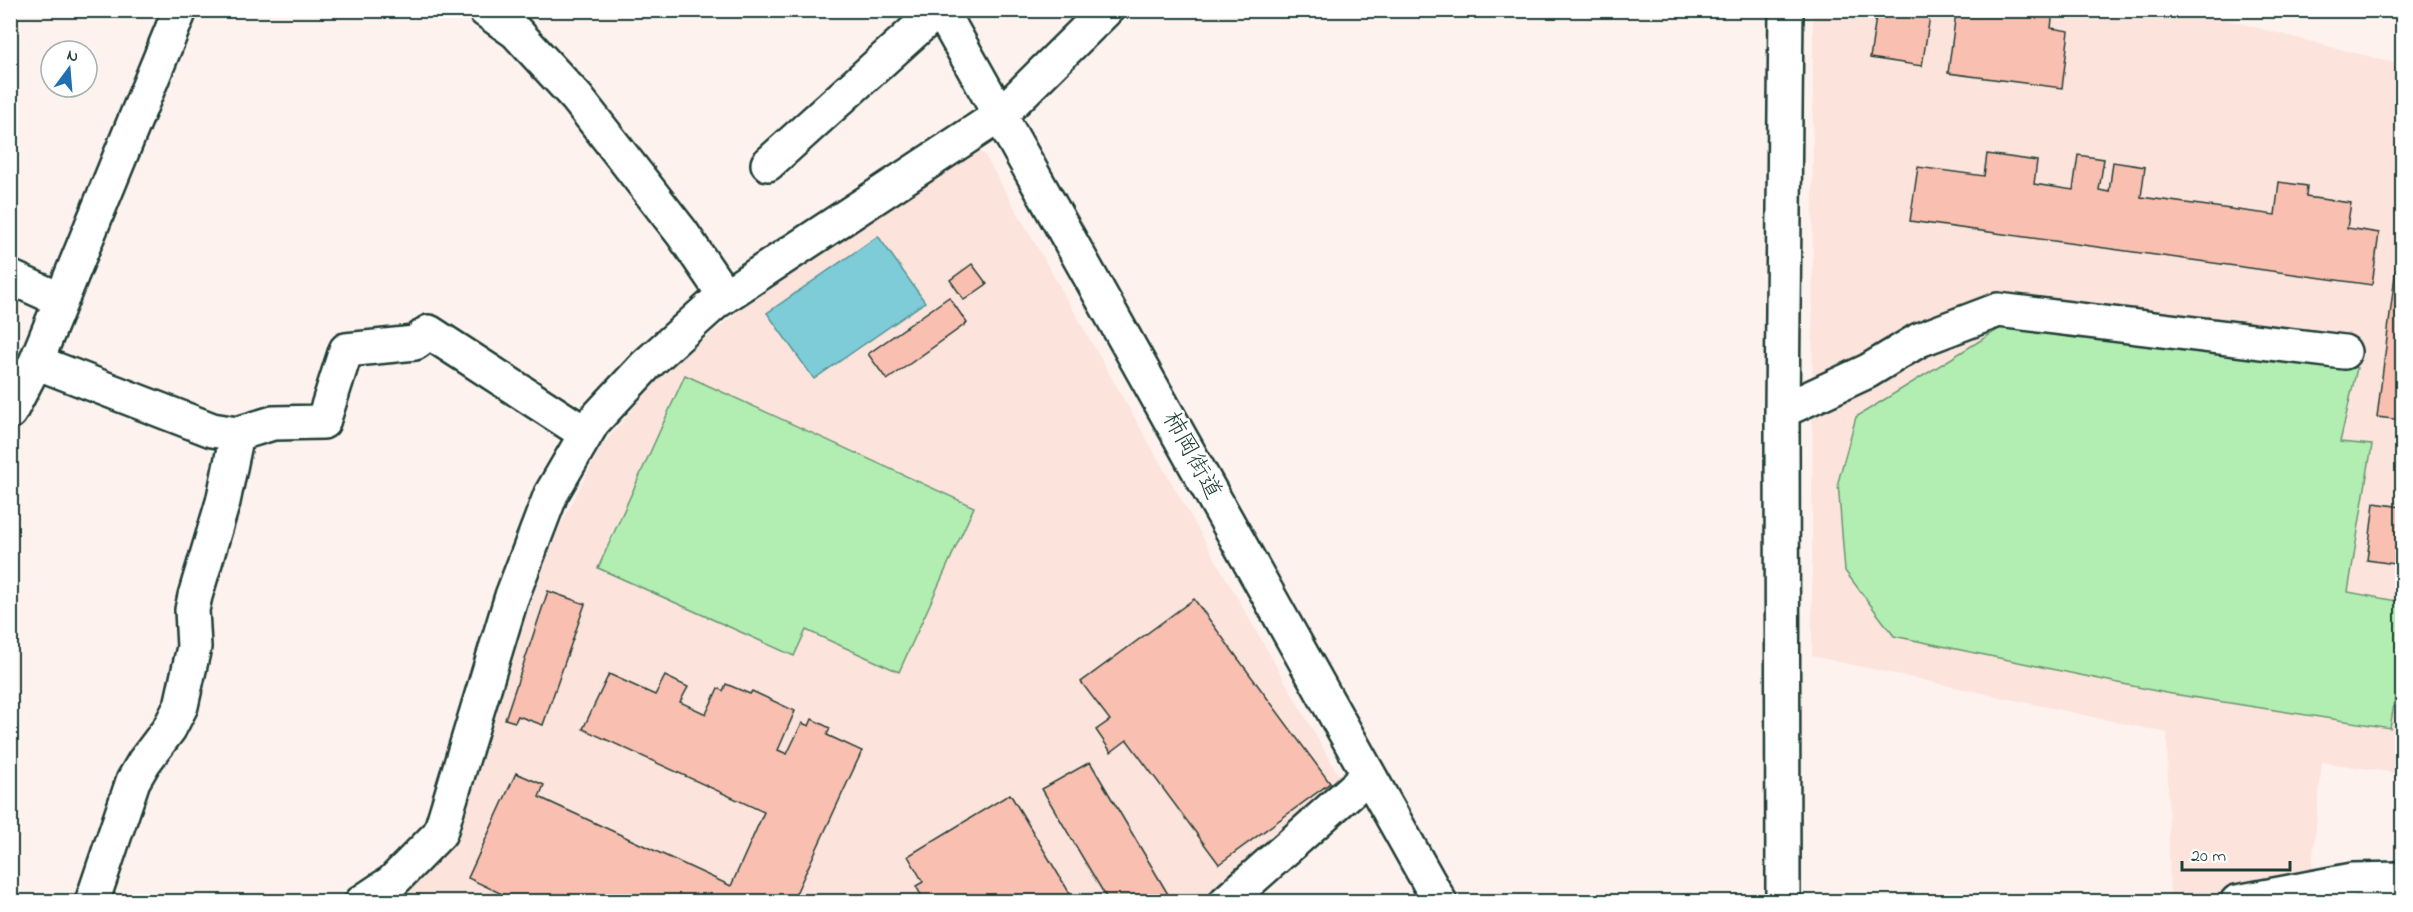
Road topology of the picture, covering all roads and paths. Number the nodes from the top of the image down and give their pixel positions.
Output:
1 (180, 10) edge
2 (485, 10) edge
3 (940, 10) edge
4 (1106, 10) edge
5 (1786, 10) edge
6 (1000, 115) junction
7 (768, 164) dead end
8 (10, 277) edge
9 (725, 296) junction
10 (61, 300) junction
11 (2344, 352) dead end
12 (36, 362) junction
13 (1782, 411) junction
14 (10, 412) edge
15 (237, 434) junction
16 (586, 434) junction
17 (1369, 775) junction
18 (2403, 879) edge
19 (2248, 901) edge
20 (92, 902) edge
21 (362, 902) edge
22 (1226, 902) edge
23 (1440, 902) edge
24 (1783, 902) edge

1 - 10 street
2 - 9 street
3 - 6 street, 柿岡街道
3 - 7 street
4 - 6 street
5 - 13 street
6 - 9 street
6 - 17 street, 柿岡街道
8 - 10 street
9 - 16 street
10 - 12 street
11 - 13 street
12 - 14 street
12 - 15 street
13 - 24 street
15 - 16 street
15 - 20 street
16 - 21 street
17 - 22 street
17 - 23 street, 柿岡街道
18 - 19 street

